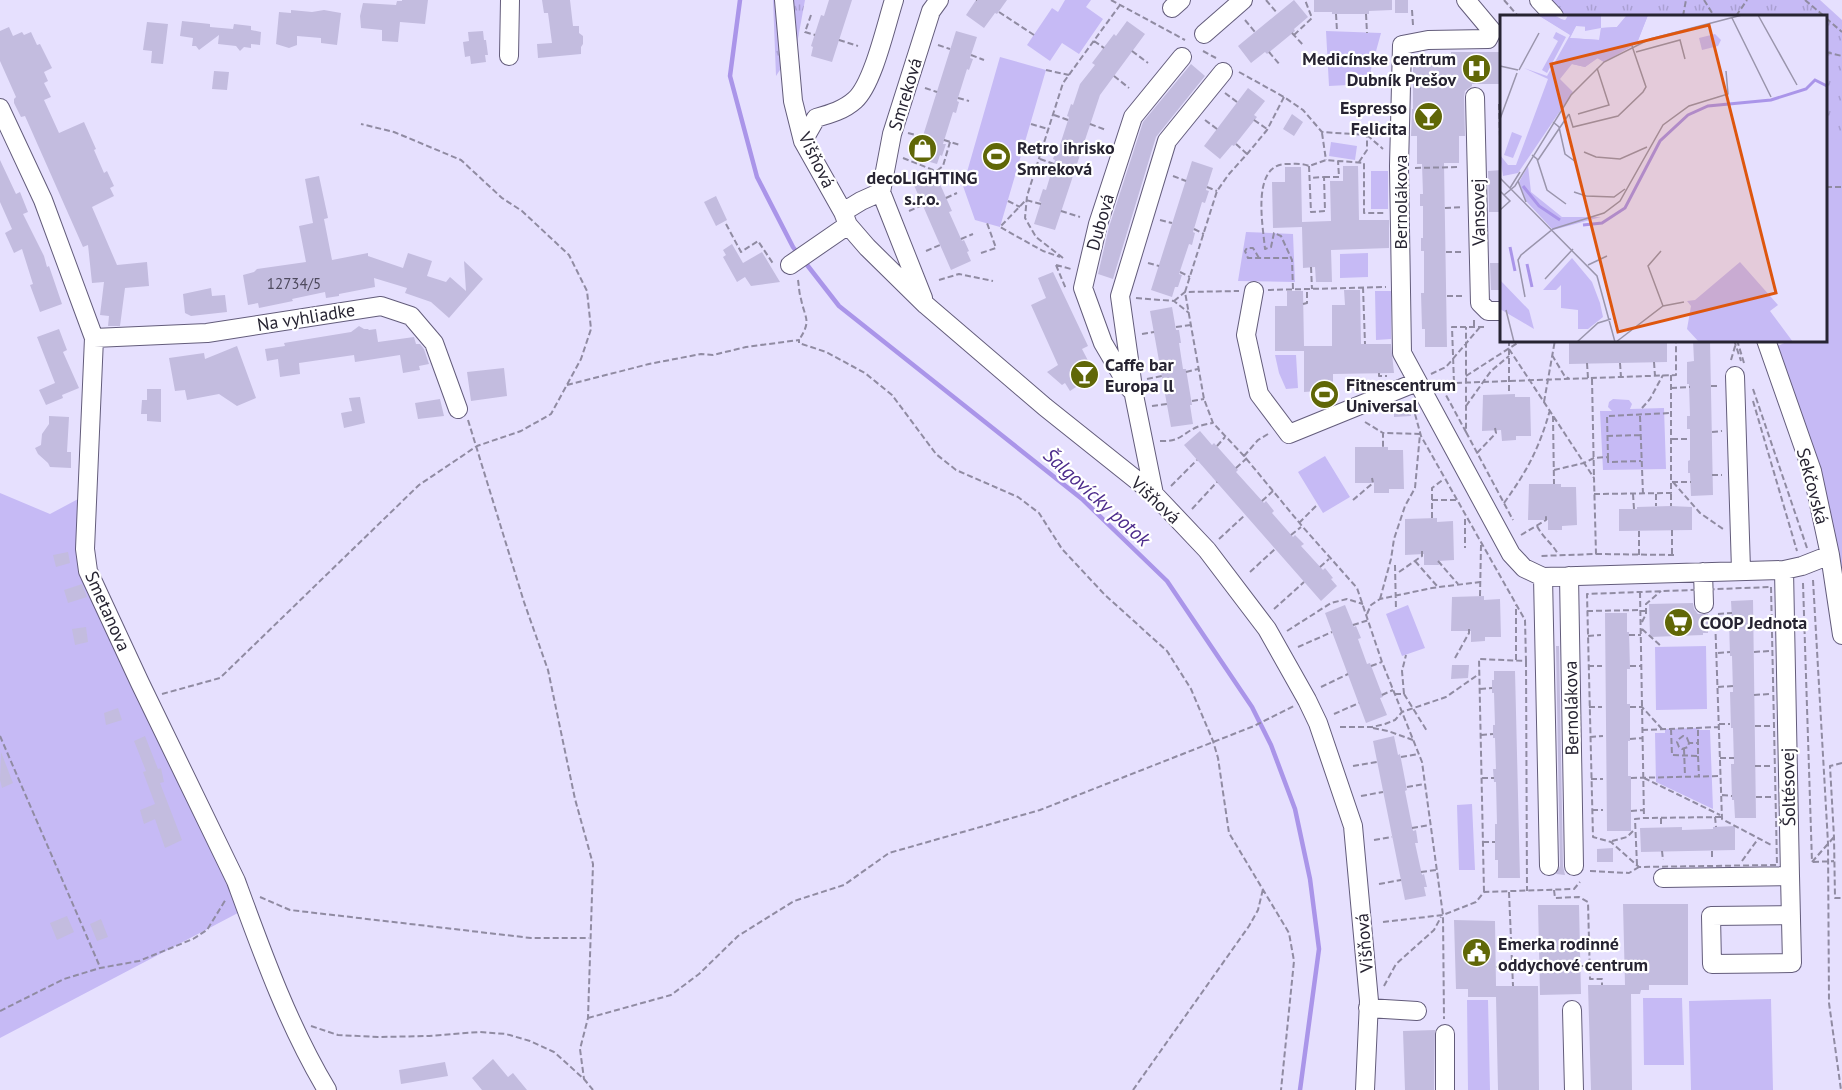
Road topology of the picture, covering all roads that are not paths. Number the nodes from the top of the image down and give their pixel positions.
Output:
1 (510, 0) edge
2 (784, 0) edge
3 (894, 0) edge
4 (939, 0) edge
5 (1466, 0) edge
6 (1539, 0) edge
7 (1243, 9) edge
8 (1553, 15) edge
9 (509, 56) dead end
10 (1226, 68) road end
11 (1475, 97) dead end
12 (793, 101) junction
13 (0, 108) edge
14 (816, 118) junction
15 (803, 141) junction
16 (881, 192) junction
17 (846, 219) junction
18 (789, 269) road end
19 (1254, 291) road end
20 (926, 305) junction
21 (1500, 311) edge
22 (94, 338) junction
23 (1767, 342) edge
24 (1732, 370) road end
25 (1422, 379) junction
26 (1142, 394) junction
27 (458, 409) road end
28 (1154, 494) junction
29 (1830, 555) junction
30 (1741, 570) junction
31 (1784, 570) junction
32 (1569, 576) junction
33 (1543, 577) junction
34 (1842, 635) edge
35 (1549, 866) dead end
36 (1581, 872) road end
37 (1663, 872) road end
38 (1790, 876) junction
39 (1791, 915) junction
40 (1368, 1008) junction
41 (1572, 1010) dead end
42 (1417, 1011) dead end
43 (1445, 1034) road end
44 (327, 1090) edge
45 (1365, 1090) edge
46 (1445, 1090) edge
47 (1574, 1090) edge

1 - 9 street
2 - 12 street, Višňová
3 - 14 street
4 - 16 street, Smreková
5 - 25 street, Bernolákova
6 - 8 street
7 - 26 street, Dubová
10 - 26 street, Dubová
11 - 21 street, Vansovej
12 - 14 street
12 - 15 street, Višňová
13 - 22 street, Smetanova
14 - 15 street
15 - 17 street, Višňová
16 - 17 street
16 - 20 street
17 - 18 street
17 - 20 street, Višňová
19 - 25 street
20 - 28 street, Višňová
22 - 27 street, Na vyhliadke
22 - 44 street, Smetanova
23 - 29 street, Sekčovská
24 - 30 street
25 - 33 street, Bernolákova
26 - 28 street, Dubová
28 - 40 street, Višňová
29 - 31 street
29 - 34 street, Sekčovská
30 - 31 street
30 - 32 street
31 - 38 street, Šoltésovej
32 - 33 street
32 - 36 street, Bernolákova
33 - 35 street, Bernolákova
37 - 38 street
38 - 39 street, Šoltésovej
39 - 39 street, Šoltésovej
40 - 42 street
40 - 45 street, Višňová
41 - 47 street
43 - 46 street

